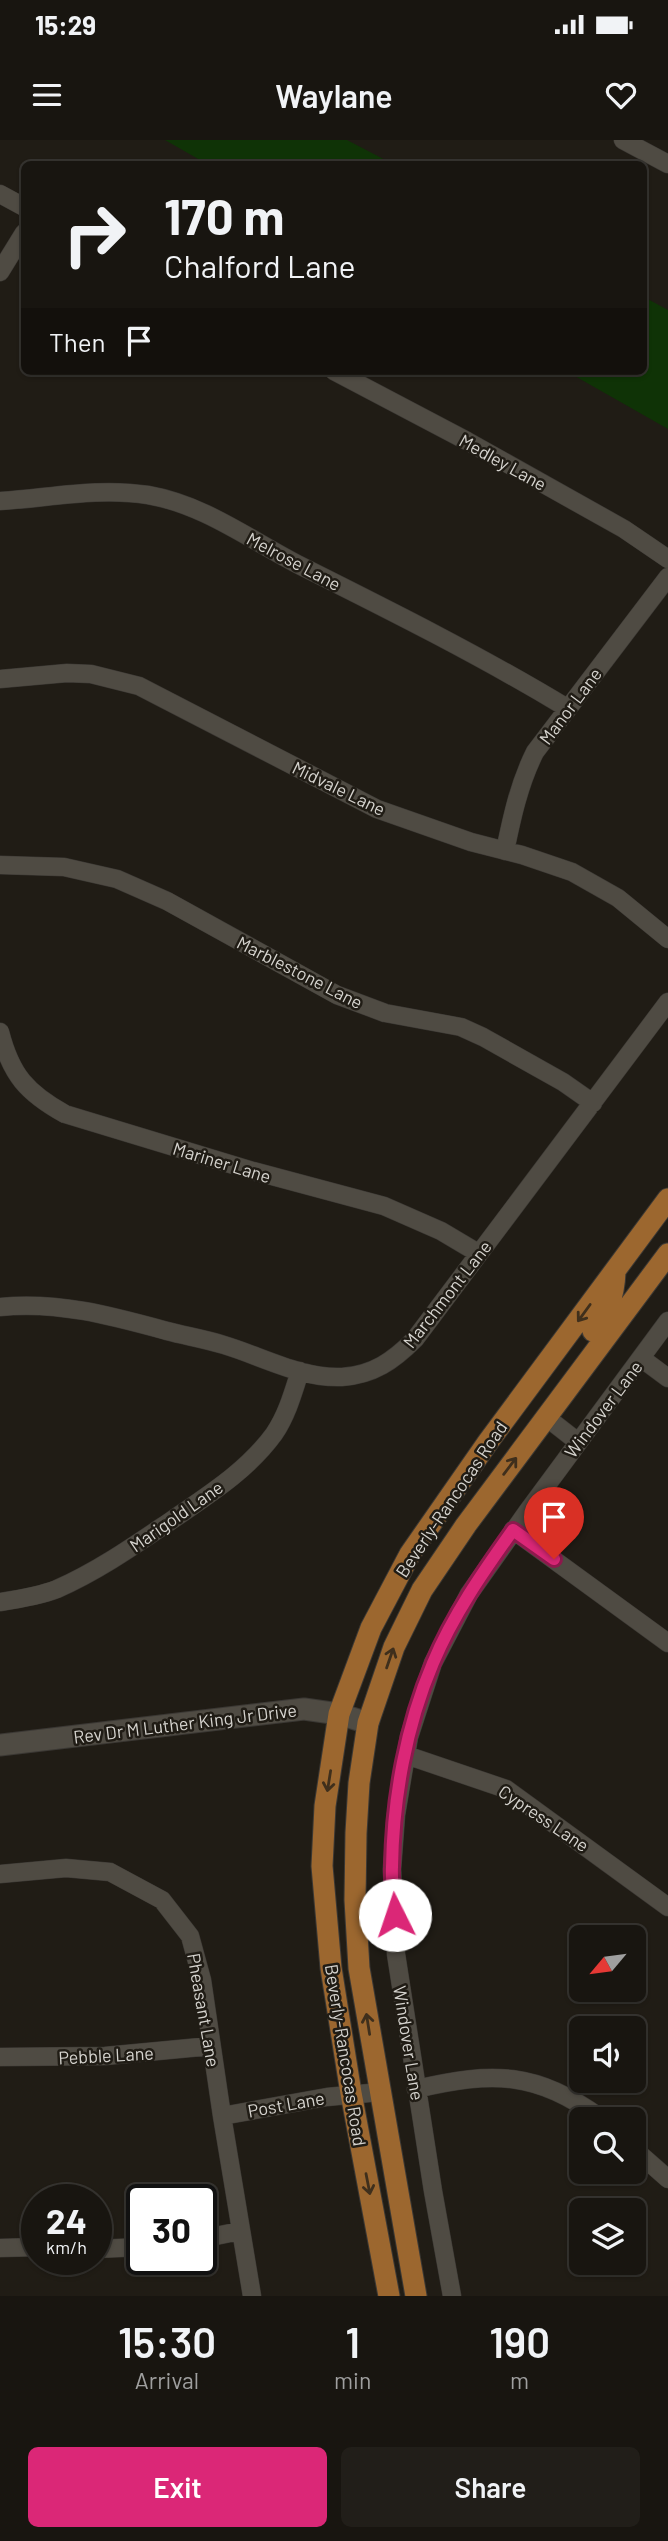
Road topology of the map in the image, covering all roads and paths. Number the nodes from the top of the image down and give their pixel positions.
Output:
1 (623, 140) edge
2 (668, 164) edge
3 (0, 194) edge
4 (21, 205) edge
5 (21, 238) edge
6 (0, 272) edge
7 (342, 375) edge
8 (0, 501) edge
9 (668, 559) edge
10 (668, 577) edge
11 (0, 679) edge
12 (567, 708) junction
13 (505, 851) junction
14 (0, 865) edge
15 (668, 939) edge
16 (668, 1002) edge
17 (0, 1032) edge
18 (593, 1103) junction
19 (668, 1199) edge
20 (478, 1253) junction
21 (668, 1254) edge
22 (615, 1271) junction
23 (0, 1307) edge
24 (668, 1321) edge
25 (641, 1359) junction
26 (300, 1370) junction
27 (668, 1378) edge
28 (546, 1417) junction
29 (578, 1442) junction
30 (513, 1530) junction
31 (0, 1602) edge
32 (668, 1643) edge
33 (339, 1714) junction
34 (368, 1723) junction
35 (0, 1745) edge
36 (406, 1755) junction
37 (0, 1874) edge
38 (668, 1907) edge
39 (211, 2046) junction
40 (0, 2057) edge
41 (416, 2090) junction
42 (380, 2092) junction
43 (351, 2093) junction
44 (584, 2107) edge
45 (222, 2116) junction
46 (646, 2160) edge
47 (668, 2179) edge
48 (240, 2231) junction
49 (217, 2236) edge
50 (21, 2247) edge
51 (0, 2248) edge
52 (252, 2296) edge
53 (389, 2296) edge
54 (416, 2296) edge
55 (452, 2296) edge

1 - 2 street
3 - 4 street
5 - 6 street
7 - 9 street, Medley Lane
8 - 12 street, Melrose Lane
10 - 12 street, Manor Lane
11 - 13 street, Midvale Lane
12 - 13 street, Manor Lane
13 - 15 street, Midvale Lane
14 - 18 street, Marblestone Lane
16 - 18 street, Marchmont Lane
17 - 20 street, Mariner Lane
18 - 20 street, Marchmont Lane
19 - 22 main road, Beverly-Rancocas Road
20 - 26 street, Marchmont Lane
21 - 28 main road, Beverly-Rancocas Road
22 - 28 main road
22 -> 33 main road, Beverly-Rancocas Road
23 - 26 street, Marchmont Lane
24 - 25 street, Windover Lane
25 - 27 street
25 - 29 street, Windover Lane
26 - 31 street, Marigold Lane
28 - 29 street
34 -> 28 main road, Beverly-Rancocas Road
29 - 30 street, Windover Lane
30 - 32 street
30 - 36 street, Windover Lane
33 - 34 street, Rev Dr M Luther King Jr Drive
33 - 35 street, Rev Dr M Luther King Jr Drive
33 -> 43 main road, Beverly-Rancocas Road
42 -> 34 main road, Beverly-Rancocas Road
36 - 38 street, Cypress Lane
36 - 41 street, Windover Lane
37 - 39 street, Pheasant Lane
39 - 40 street, Pebble Lane
39 - 45 street, Pheasant Lane
41 - 44 street
41 - 55 street, Windover Lane
42 - 43 street, Post Lane
42 - 54 main road, Beverly-Rancocas Road
43 - 45 street, Post Lane
43 -> 53 main road, Beverly-Rancocas Road
45 - 48 street, Pheasant Lane
46 - 47 street
48 - 49 street
48 - 52 street, Pheasant Lane
50 - 51 street

